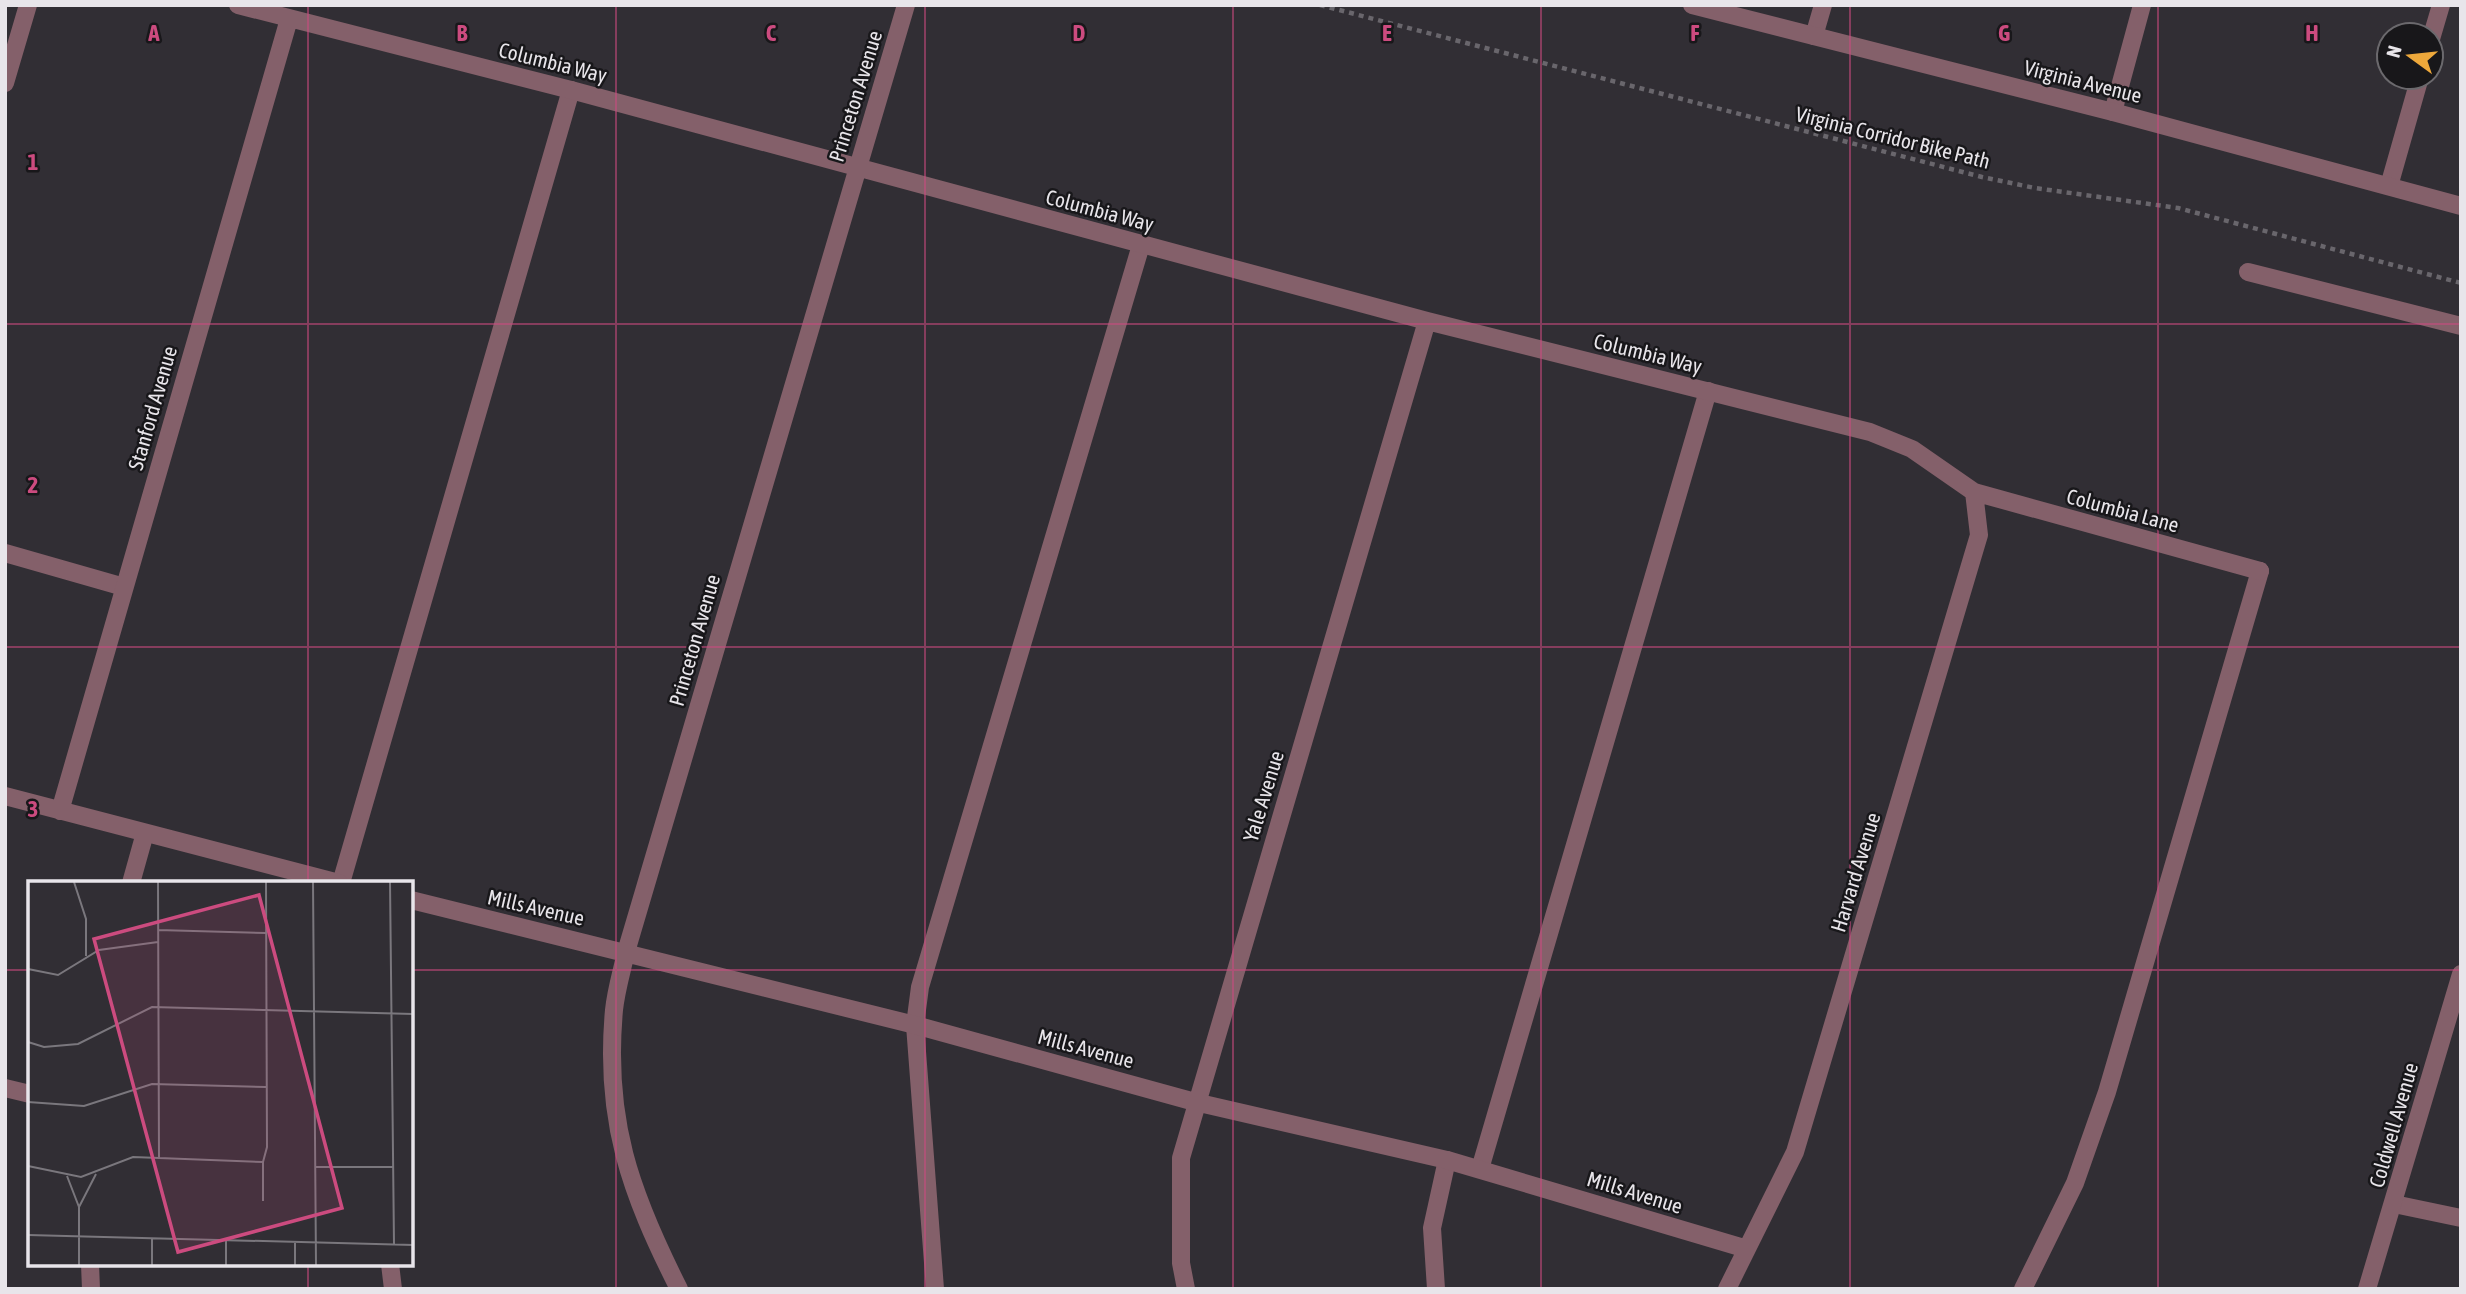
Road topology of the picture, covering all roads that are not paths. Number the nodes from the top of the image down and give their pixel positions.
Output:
1 (28, 5) edge
2 (238, 5) edge
3 (906, 5) edge
4 (1692, 5) edge
5 (1823, 5) edge
6 (2142, 5) edge
7 (289, 19) junction
8 (1814, 36) junction
9 (5, 83) edge
10 (571, 90) junction
11 (2416, 91) edge
12 (2113, 112) junction
13 (857, 168) junction
14 (2389, 186) junction
15 (2461, 206) edge
16 (1142, 245) junction
17 (2248, 272) dead end
18 (1427, 321) junction
19 (2461, 326) edge
20 (1707, 391) junction
21 (1974, 492) junction
22 (5, 553) edge
23 (124, 587) junction
24 (5, 796) edge
25 (60, 811) junction
26 (145, 833) junction
27 (132, 881) edge
28 (332, 881) edge
29 (341, 881) edge
30 (413, 900) edge
31 (626, 952) junction
32 (2461, 974) edge
33 (915, 1025) junction
34 (5, 1088) edge
35 (28, 1094) edge
36 (1195, 1102) junction
37 (1447, 1160) junction
38 (1480, 1169) junction
39 (2394, 1204) junction
40 (2461, 1218) edge
41 (1746, 1249) junction
42 (90, 1266) edge
43 (390, 1266) edge
44 (91, 1289) edge
45 (393, 1289) edge
46 (679, 1289) edge
47 (935, 1289) edge
48 (1186, 1289) edge
49 (1436, 1289) edge
50 (1727, 1289) edge
51 (2023, 1289) edge
52 (2367, 1289) edge

1 - 9 street
2 - 7 street, Columbia Way
3 - 13 street, Princeton Avenue
4 - 8 street, Virginia Avenue
5 - 8 street
6 - 12 street
7 - 10 street, Columbia Way
7 - 23 street, Stanford Avenue
8 - 12 street, Virginia Avenue
10 - 13 street, Columbia Way
10 - 29 street
11 - 14 street
12 - 14 street, Virginia Avenue
13 - 16 street, Columbia Way
13 - 31 street, Princeton Avenue
14 - 15 street, Virginia Avenue
16 - 18 street, Columbia Way
16 - 33 street
17 - 19 street
18 - 20 street, Columbia Way
18 - 36 street, Yale Avenue
20 - 21 street, Columbia Way
20 - 38 street
21 - 41 street, Harvard Avenue
21 - 51 street, Columbia Lane
22 - 23 street
23 - 25 street, Stanford Avenue
24 - 25 street
25 - 26 street
26 - 27 street
26 - 28 street
30 - 31 street, Mills Avenue
31 - 33 street, Mills Avenue
31 - 46 street, Princeton Avenue
32 - 39 street, Coldwell Avenue
33 - 36 street, Mills Avenue
33 - 47 street
34 - 35 street
36 - 37 street, Mills Avenue
36 - 48 street, Yale Avenue
37 - 38 street, Mills Avenue
37 - 49 street
38 - 41 street, Mills Avenue
39 - 40 street
39 - 52 street, Coldwell Avenue
41 - 50 street, Harvard Avenue
42 - 44 street
43 - 45 street

